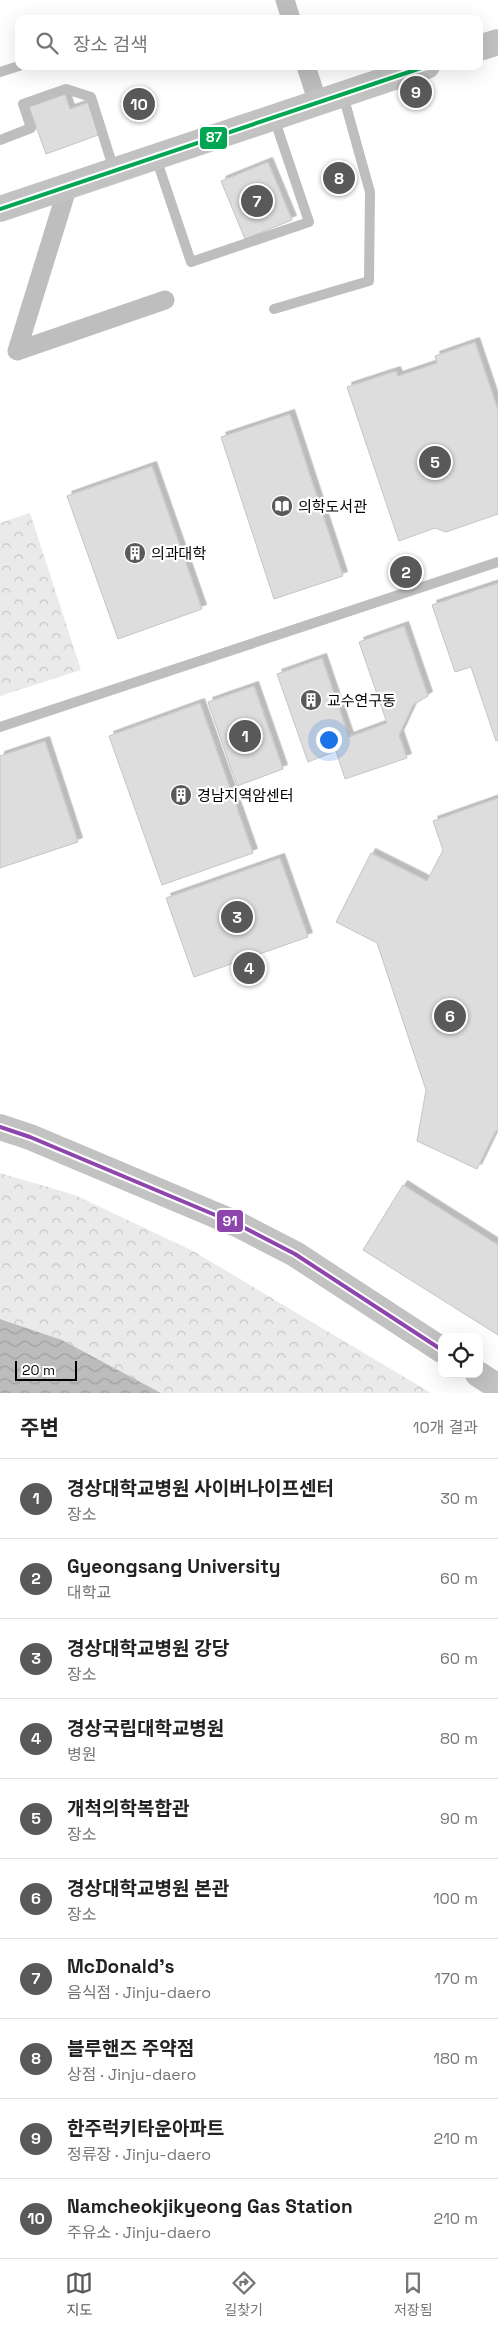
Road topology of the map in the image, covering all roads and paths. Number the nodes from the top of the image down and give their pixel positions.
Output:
1 (285, 0) edge
2 (290, 15) edge
3 (498, 42) edge
4 (483, 47) edge
5 (15, 67) edge
6 (307, 70) edge
7 (415, 70) edge
8 (0, 72) edge
9 (343, 95) junction
10 (318, 104) junction
11 (274, 118) junction
12 (0, 140) edge
13 (155, 157) junction
14 (114, 171) junction
15 (68, 186) junction
16 (2, 203) edge
17 (166, 300) dead end
18 (274, 309) dead end
19 (498, 562) edge
20 (0, 727) edge
21 (0, 1127) edge
22 (438, 1347) edge
23 (483, 1377) edge
24 (498, 1387) edge

1 - 2 street
3 - 4 street
5 - 8 lane
6 - 10 street
7 - 9 street
9 - 10 street
9 - 18 lane
10 - 11 street
11 - 13 street
11 - 13 lane
12 - 14 lane
13 - 14 street
14 - 15 street
15 - 16 street
15 - 17 street
19 - 20 lane
21 - 22 street
23 - 24 street

